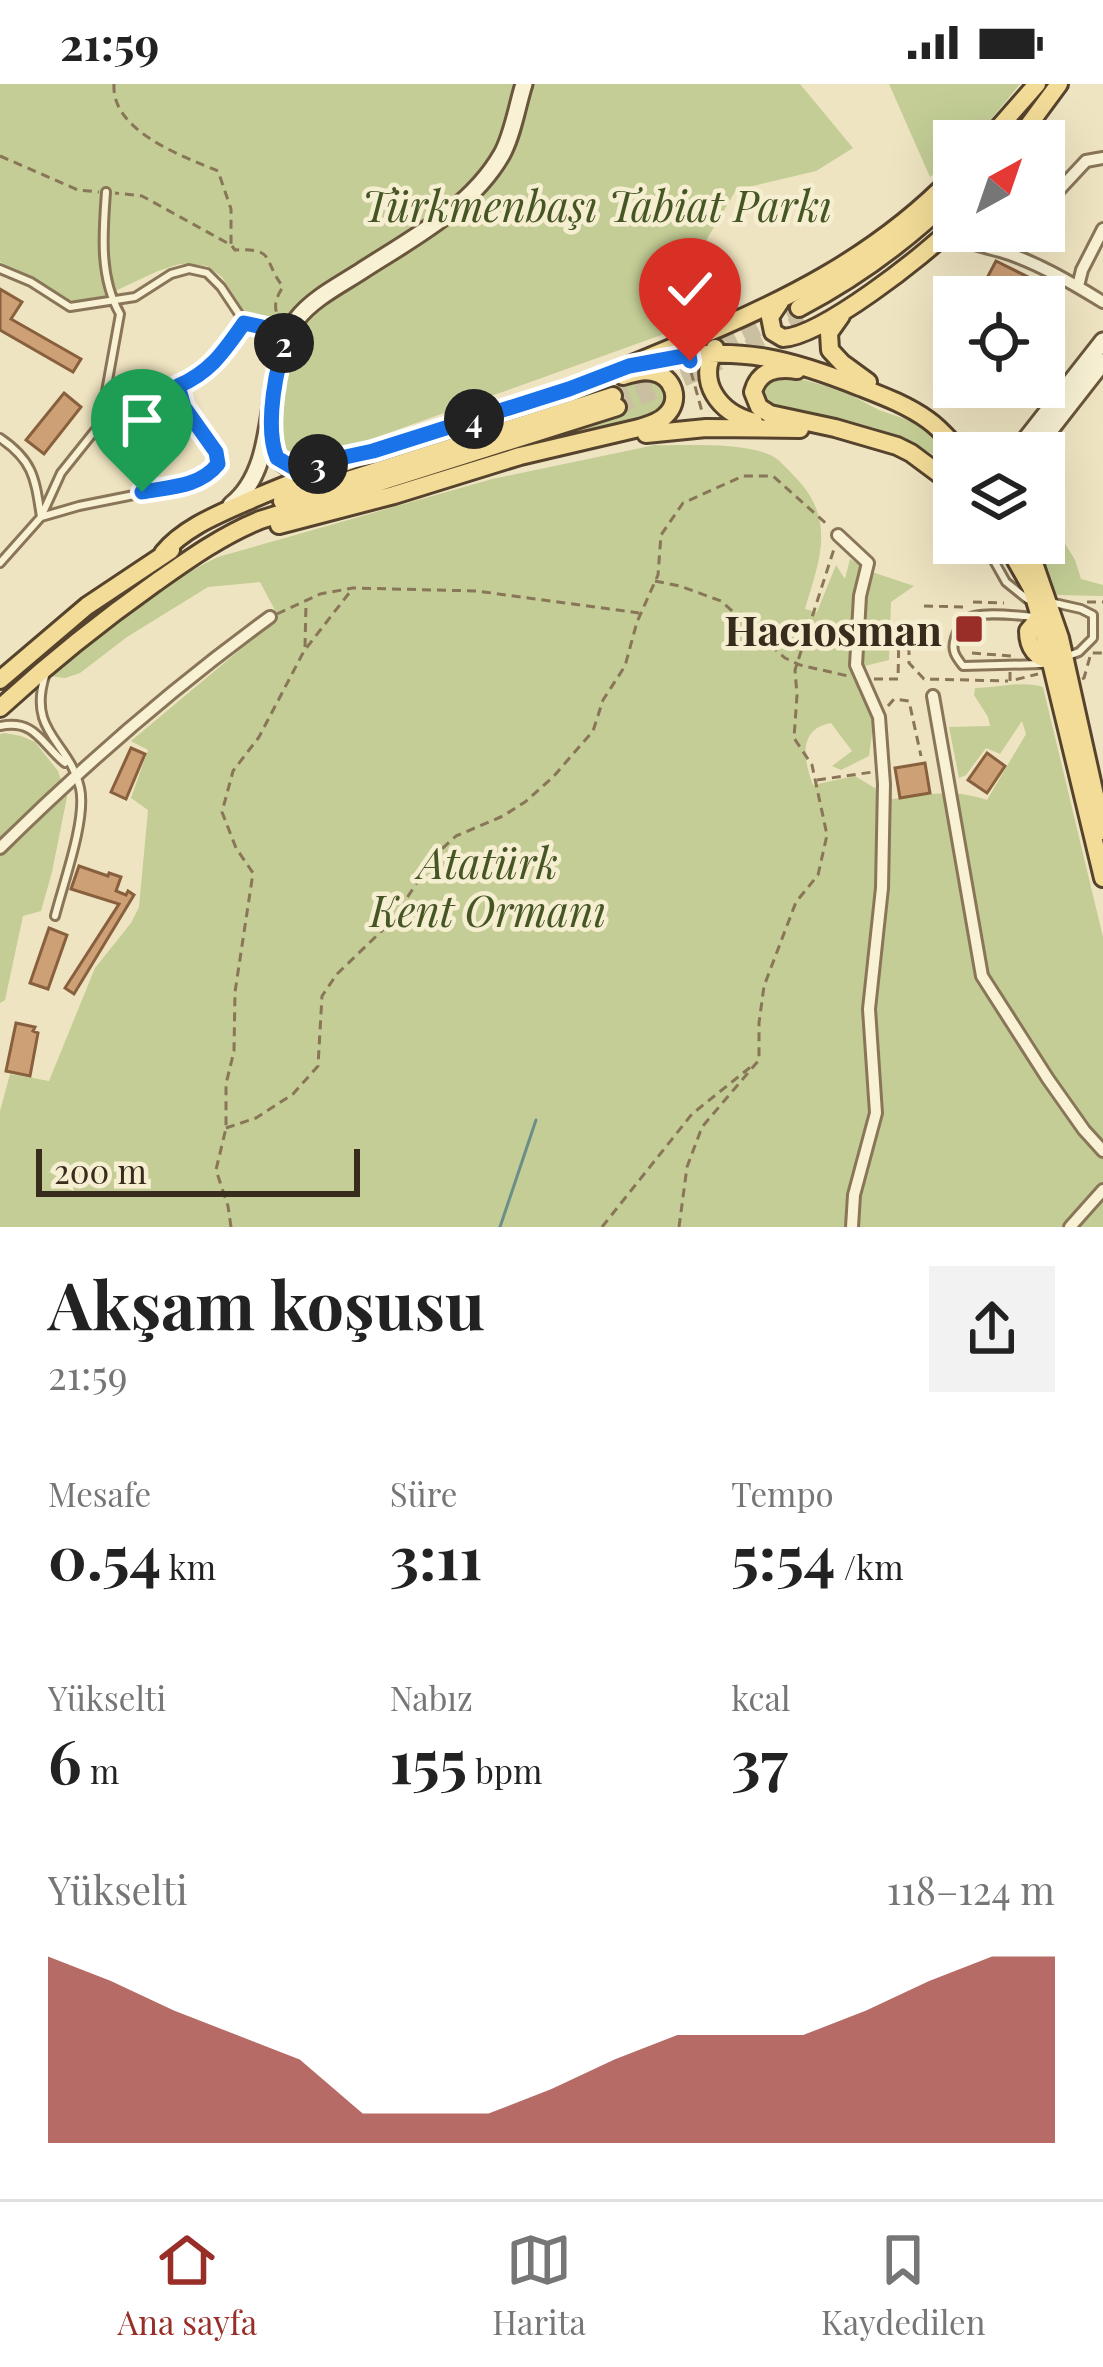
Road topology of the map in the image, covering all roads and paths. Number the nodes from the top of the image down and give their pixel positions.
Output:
1 (114, 84) edge
2 (524, 84) edge
3 (1040, 84) edge
4 (1058, 85) edge
5 (1007, 120) edge
6 (1015, 120) edge
7 (1032, 120) edge
8 (1039, 120) edge
9 (0, 156) edge
10 (1103, 158) edge
11 (1065, 184) edge
12 (106, 192) junction
13 (933, 194) edge
14 (933, 213) edge
15 (1103, 229) edge
16 (933, 231) edge
17 (231, 245) junction
18 (933, 245) edge
19 (1004, 252) edge
20 (0, 269) edge
21 (1078, 286) junction
22 (111, 299) junction
23 (781, 301) junction
24 (1103, 302) edge
25 (850, 307) junction
26 (752, 316) junction
27 (244, 323) junction
28 (289, 333) junction
29 (1103, 341) edge
30 (712, 353) junction
31 (689, 355) junction
32 (1103, 362) edge
33 (629, 366) junction
34 (816, 369) junction
35 (595, 380) junction
36 (178, 386) junction
37 (887, 397) junction
38 (273, 404) junction
39 (101, 423) junction
40 (706, 428) junction
41 (790, 428) junction
42 (835, 428) junction
43 (942, 431) edge
44 (1032, 432) edge
45 (1048, 432) edge
46 (0, 438) edge
47 (597, 439) junction
48 (373, 451) junction
49 (911, 453) junction
50 (933, 460) edge
51 (933, 469) edge
52 (219, 514) junction
53 (41, 517) junction
54 (838, 535) junction
55 (163, 553) junction
56 (0, 563) edge
57 (996, 564) edge
58 (1018, 564) edge
59 (1032, 564) edge
60 (179, 566) junction
61 (656, 581) junction
62 (353, 588) junction
63 (306, 601) junction
64 (974, 602) dead end
65 (1088, 602) dead end
66 (1103, 602) edge
67 (1004, 603) dead end
68 (924, 608) dead end
69 (1044, 610) junction
70 (640, 613) junction
71 (270, 617) joint
72 (964, 620) junction
73 (304, 651) junction
74 (972, 652) dead end
75 (1003, 654) dead end
76 (1057, 659) junction
77 (52, 662) junction
78 (854, 677) junction
79 (0, 680) edge
80 (1010, 681) dead end
81 (933, 696) dead end
82 (0, 708) edge
83 (879, 717) junction
84 (0, 726) edge
85 (921, 756) dead end
86 (72, 770) junction
87 (883, 771) junction
88 (815, 781) junction
89 (1103, 831) edge
90 (0, 848) edge
91 (1103, 878) edge
92 (55, 916) dead end
93 (759, 1060) junction
94 (226, 1128) junction
95 (1103, 1151) edge
96 (1103, 1190) edge
97 (232, 1227) edge
98 (602, 1227) edge
99 (679, 1227) edge
100 (852, 1227) edge
101 (1070, 1227) edge

1 - 17 path
2 - 28 main road
3 - 5 main road
3 - 6 main road
4 - 7 main road
4 - 8 main road
9 - 12 path
10 - 11 street
12 - 17 path
12 - 22 lane
13 - 23 main road
14 - 16 main road
15 - 21 street
17 - 28 path
18 - 25 main road
19 - 21 street
20 - 22 lane
21 - 24 street
22 - 27 lane
22 - 39 lane
23 - 25 main road
23 - 26 main road
25 - 37 main road
26 - 30 main road
26 - 33 main road
27 - 28 lane
27 - 36 lane
28 - 38 main road
29 - 44 main road
30 - 31 main road
30 - 34 main road
30 - 41 main road
31 - 33 main road
31 - 40 path
32 - 45 main road
33 - 35 main road
34 - 37 main road
34 - 42 main road
35 - 47 main road
35 - 48 main road
36 - 39 lane
36 - 53 lane
37 - 43 main road
38 - 48 main road
38 - 52 main road
39 - 53 lane
40 - 41 main road
40 - 47 main road
41 - 42 main road
42 - 49 main road
46 - 53 lane
47 - 60 main road
48 - 52 main road
49 - 50 main road
49 - 51 main road
52 - 55 main road
53 - 56 lane
54 - 61 path
54 - 78 street
54 - 88 path
55 - 60 main road
55 - 79 main road
57 - 69 lane
58 - 69 main road
59 - 69 main road
60 - 77 main road
61 - 70 path
61 - 78 path, bridge
62 - 63 path
62 - 70 path
62 - 73 path
63 - 71 path
63 - 73 path
64 - 67 path
65 - 66 path
68 - 72 path
69 - 72 lane
69 - 76 main road
69 - 76 main road
69 - 76 lane
70 - 94 path
71 - 86 street
72 - 76 lane
73 - 94 path
74 - 75 path
76 - 89 main road
76 - 91 main road
77 - 82 main road
77 - 86 lane
78 - 80 path
78 - 83 street
81 - 95 street
83 - 85 path
83 - 87 street
84 - 86 lane
86 - 90 street
86 - 92 lane
87 - 88 path
87 - 100 street
88 - 93 path
93 - 98 path
93 - 99 path
94 - 97 path
96 - 101 street

